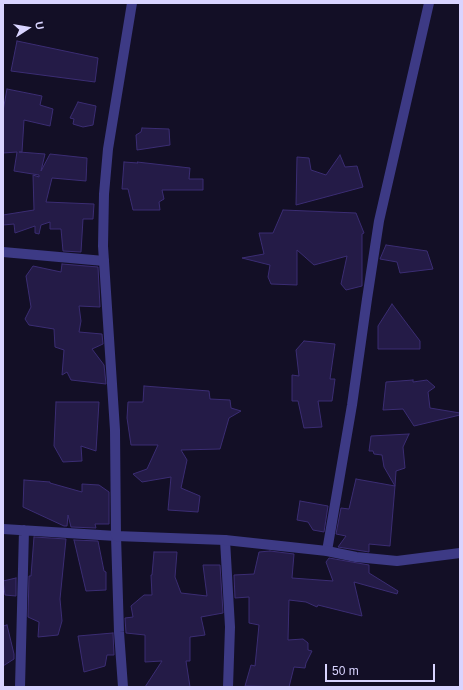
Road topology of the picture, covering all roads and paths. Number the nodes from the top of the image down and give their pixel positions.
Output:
1 (132, 3) edge
2 (429, 3) edge
3 (3, 252) edge
4 (104, 262) junction
5 (3, 529) edge
6 (24, 530) junction
7 (116, 536) junction
8 (225, 540) junction
9 (326, 551) junction
10 (460, 553) edge
11 (20, 687) edge
12 (123, 687) edge
13 (228, 687) edge

1 - 4 street
2 - 9 street
3 - 4 street
4 - 7 street
5 - 6 street
6 - 7 street
6 - 11 street
7 - 8 street
7 - 12 street
8 - 9 street
8 - 13 street
9 - 10 street

